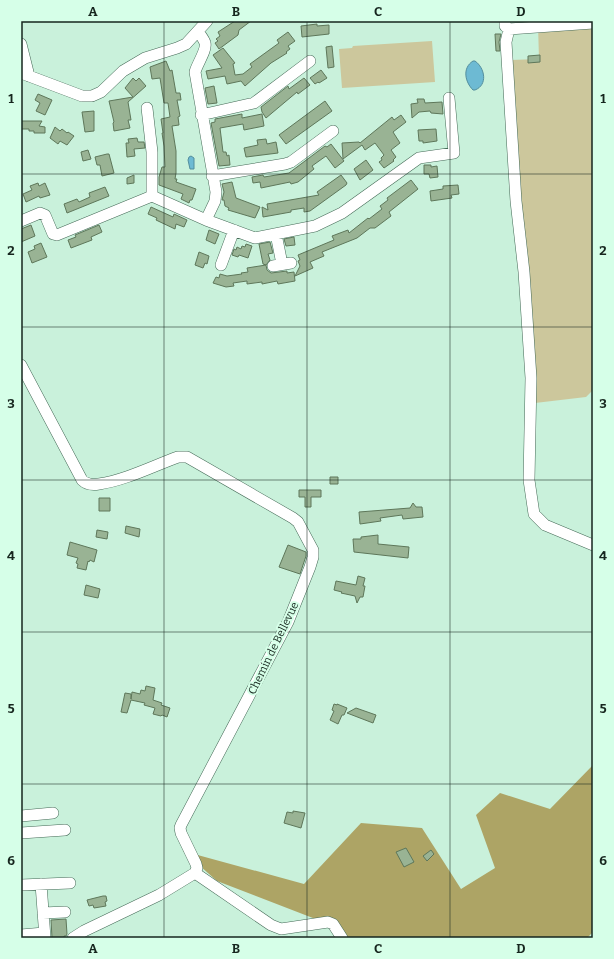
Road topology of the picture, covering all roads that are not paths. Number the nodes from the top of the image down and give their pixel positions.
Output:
1 (207, 21) edge
2 (593, 23) edge
3 (507, 25) edge
4 (198, 31) junction
5 (21, 44) edge
6 (310, 61) dead end
7 (25, 74) edge
8 (449, 98) dead end
9 (147, 108) dead end
10 (201, 115) junction
11 (333, 132) dead end
12 (212, 176) junction
13 (152, 196) junction
14 (206, 220) junction
15 (21, 221) edge
16 (234, 230) junction
17 (276, 234) junction
18 (221, 265) dead end
19 (282, 265) dead end
20 (21, 365) edge
21 (593, 545) edge
22 (53, 813) dead end
23 (21, 816) edge
24 (65, 830) dead end
25 (21, 833) edge
26 (195, 873) junction
27 (70, 883) dead end
28 (41, 884) junction
29 (21, 885) edge
30 (65, 912) dead end
31 (43, 913) junction
32 (21, 935) edge
33 (44, 936) edge
34 (73, 938) edge
35 (342, 938) edge

1 - 4 street
2 - 3 street
3 - 21 street
4 - 7 street
4 - 10 street
5 - 7 street
6 - 10 street
8 - 17 street
9 - 13 street
10 - 12 street
11 - 12 street
12 - 14 street
13 - 14 street
13 - 15 street
14 - 16 street
16 - 17 street
16 - 18 street
17 - 19 street
20 - 26 street, Chemin de Bellevue
22 - 23 street
24 - 25 street
26 - 34 street
26 - 35 street
27 - 28 street
28 - 29 street
28 - 31 street
30 - 31 street
31 - 33 street
32 - 33 street

